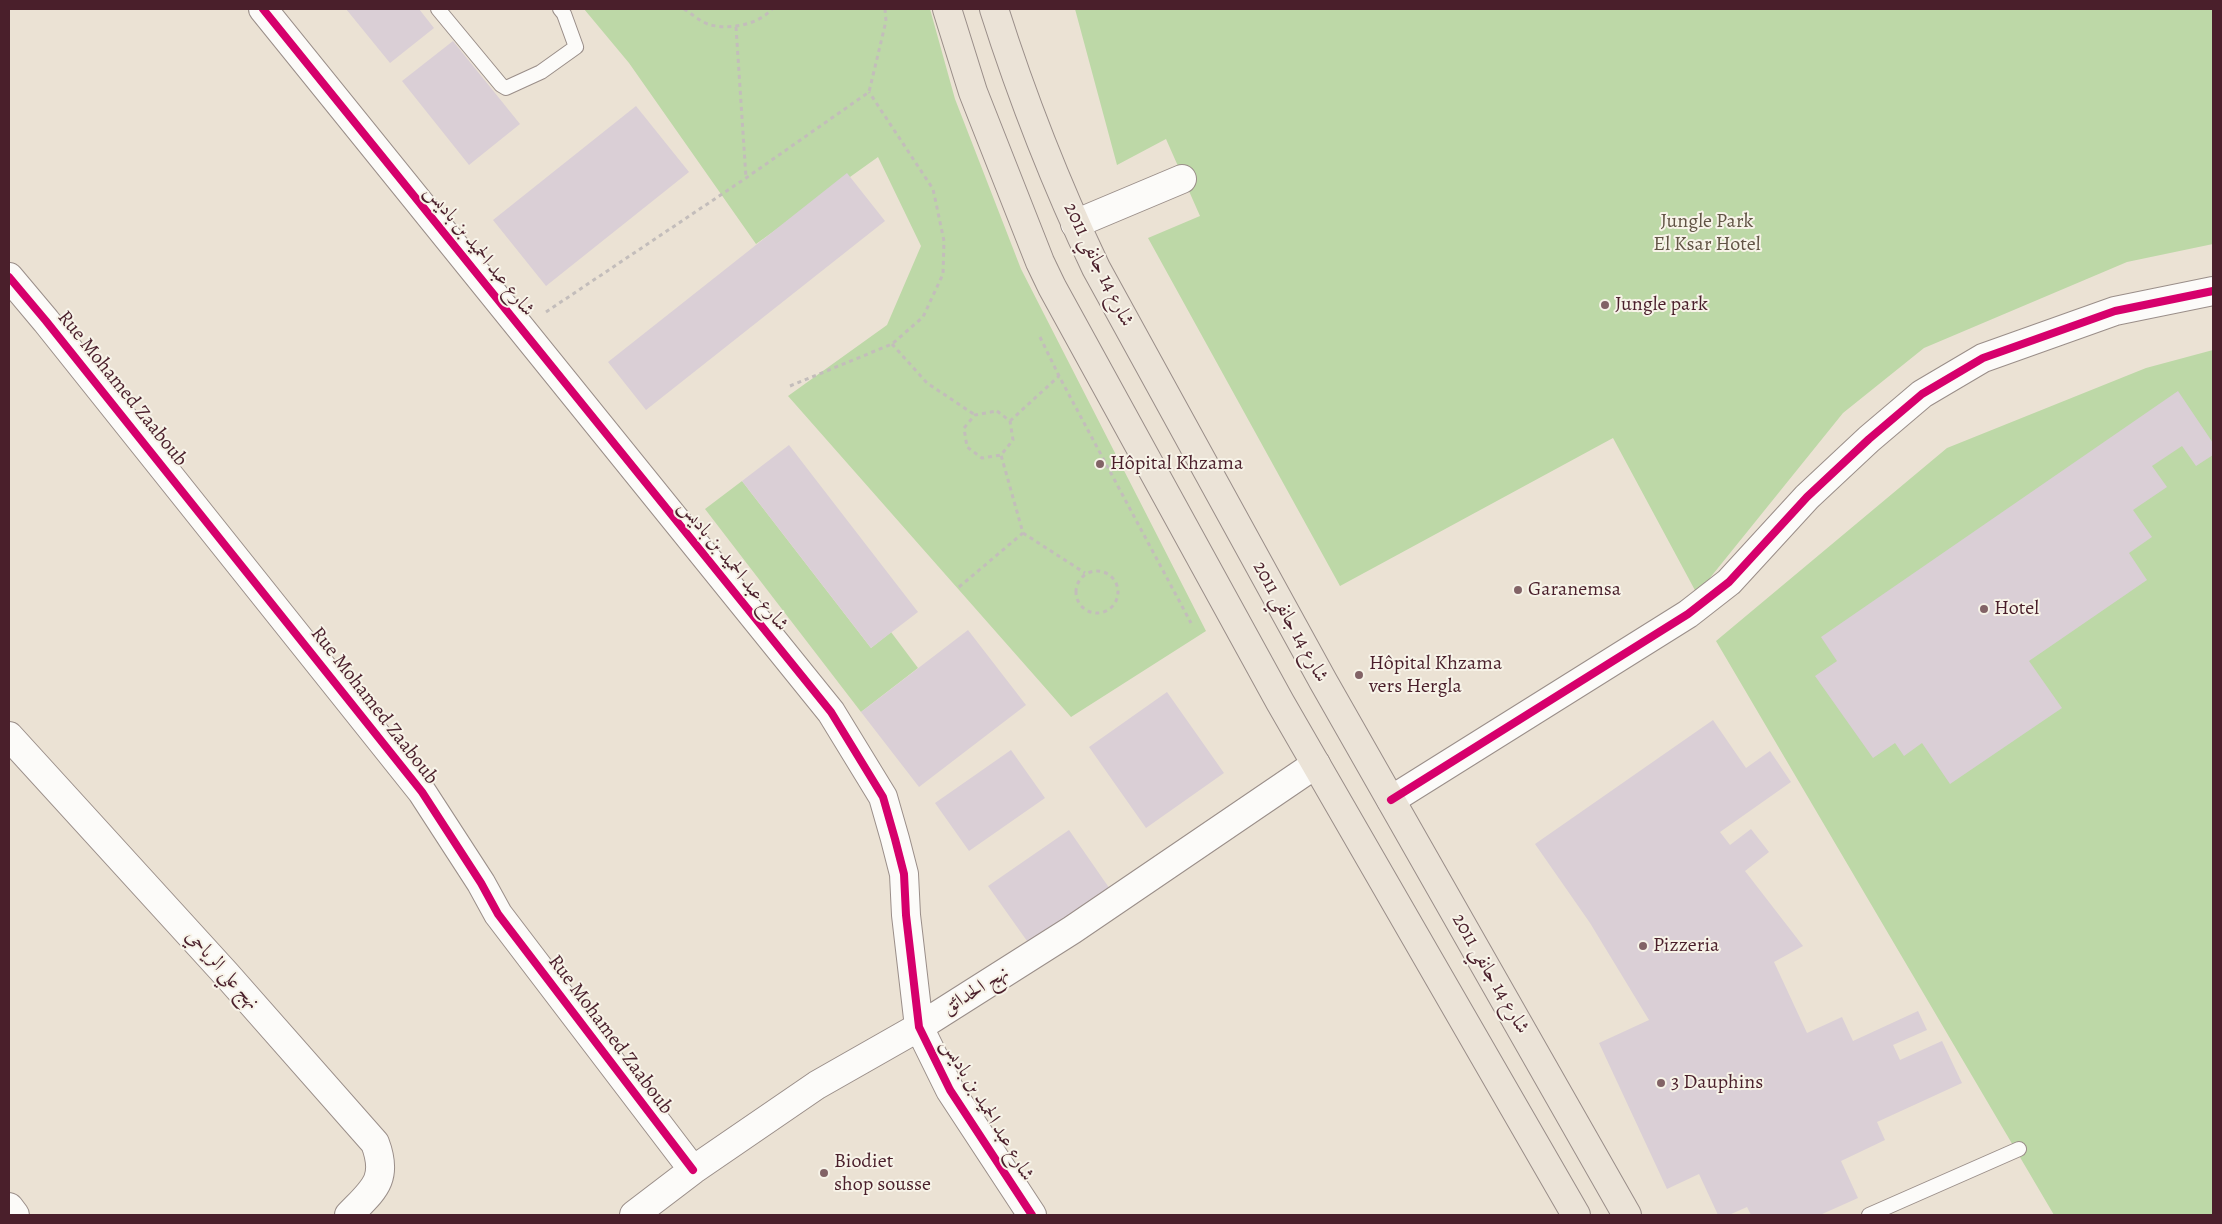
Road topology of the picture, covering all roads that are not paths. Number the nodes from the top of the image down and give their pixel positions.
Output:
1 (263, 9) edge
2 (438, 9) edge
3 (560, 9) edge
4 (947, 9) edge
5 (994, 9) edge
6 (1182, 179) dead end
7 (1075, 224) junction
8 (9, 277) edge
9 (2213, 291) edge
10 (9, 736) edge
11 (1316, 764) junction
12 (1391, 800) junction
13 (919, 1027) junction
14 (2019, 1149) dead end
15 (693, 1170) junction
16 (9, 1208) edge
17 (15, 1215) edge
18 (349, 1215) edge
19 (634, 1215) edge
20 (1032, 1215) edge
21 (1576, 1215) edge
22 (1627, 1215) edge
23 (1868, 1215) edge

1 - 13 street, شارع عبد الحميد بن باديس
2 - 3 lane
4 - 11 main road
5 - 7 main road, شارع 14 جانفي 2011
6 - 7 street
7 - 12 main road, شارع 14 جانفي 2011
8 - 15 street, Rue Mohamed Zaaboub
9 - 12 street
10 - 18 street, نهج علي الرياحي
11 - 13 street, نهج الحدائق
11 - 21 main road
12 - 22 main road, شارع 14 جانفي 2011
13 - 15 street, نهج الحدائق
13 - 20 street, شارع عبد الحميد بن باديس
14 - 23 lane
15 - 19 street, نهج الحدائق
16 - 17 street

